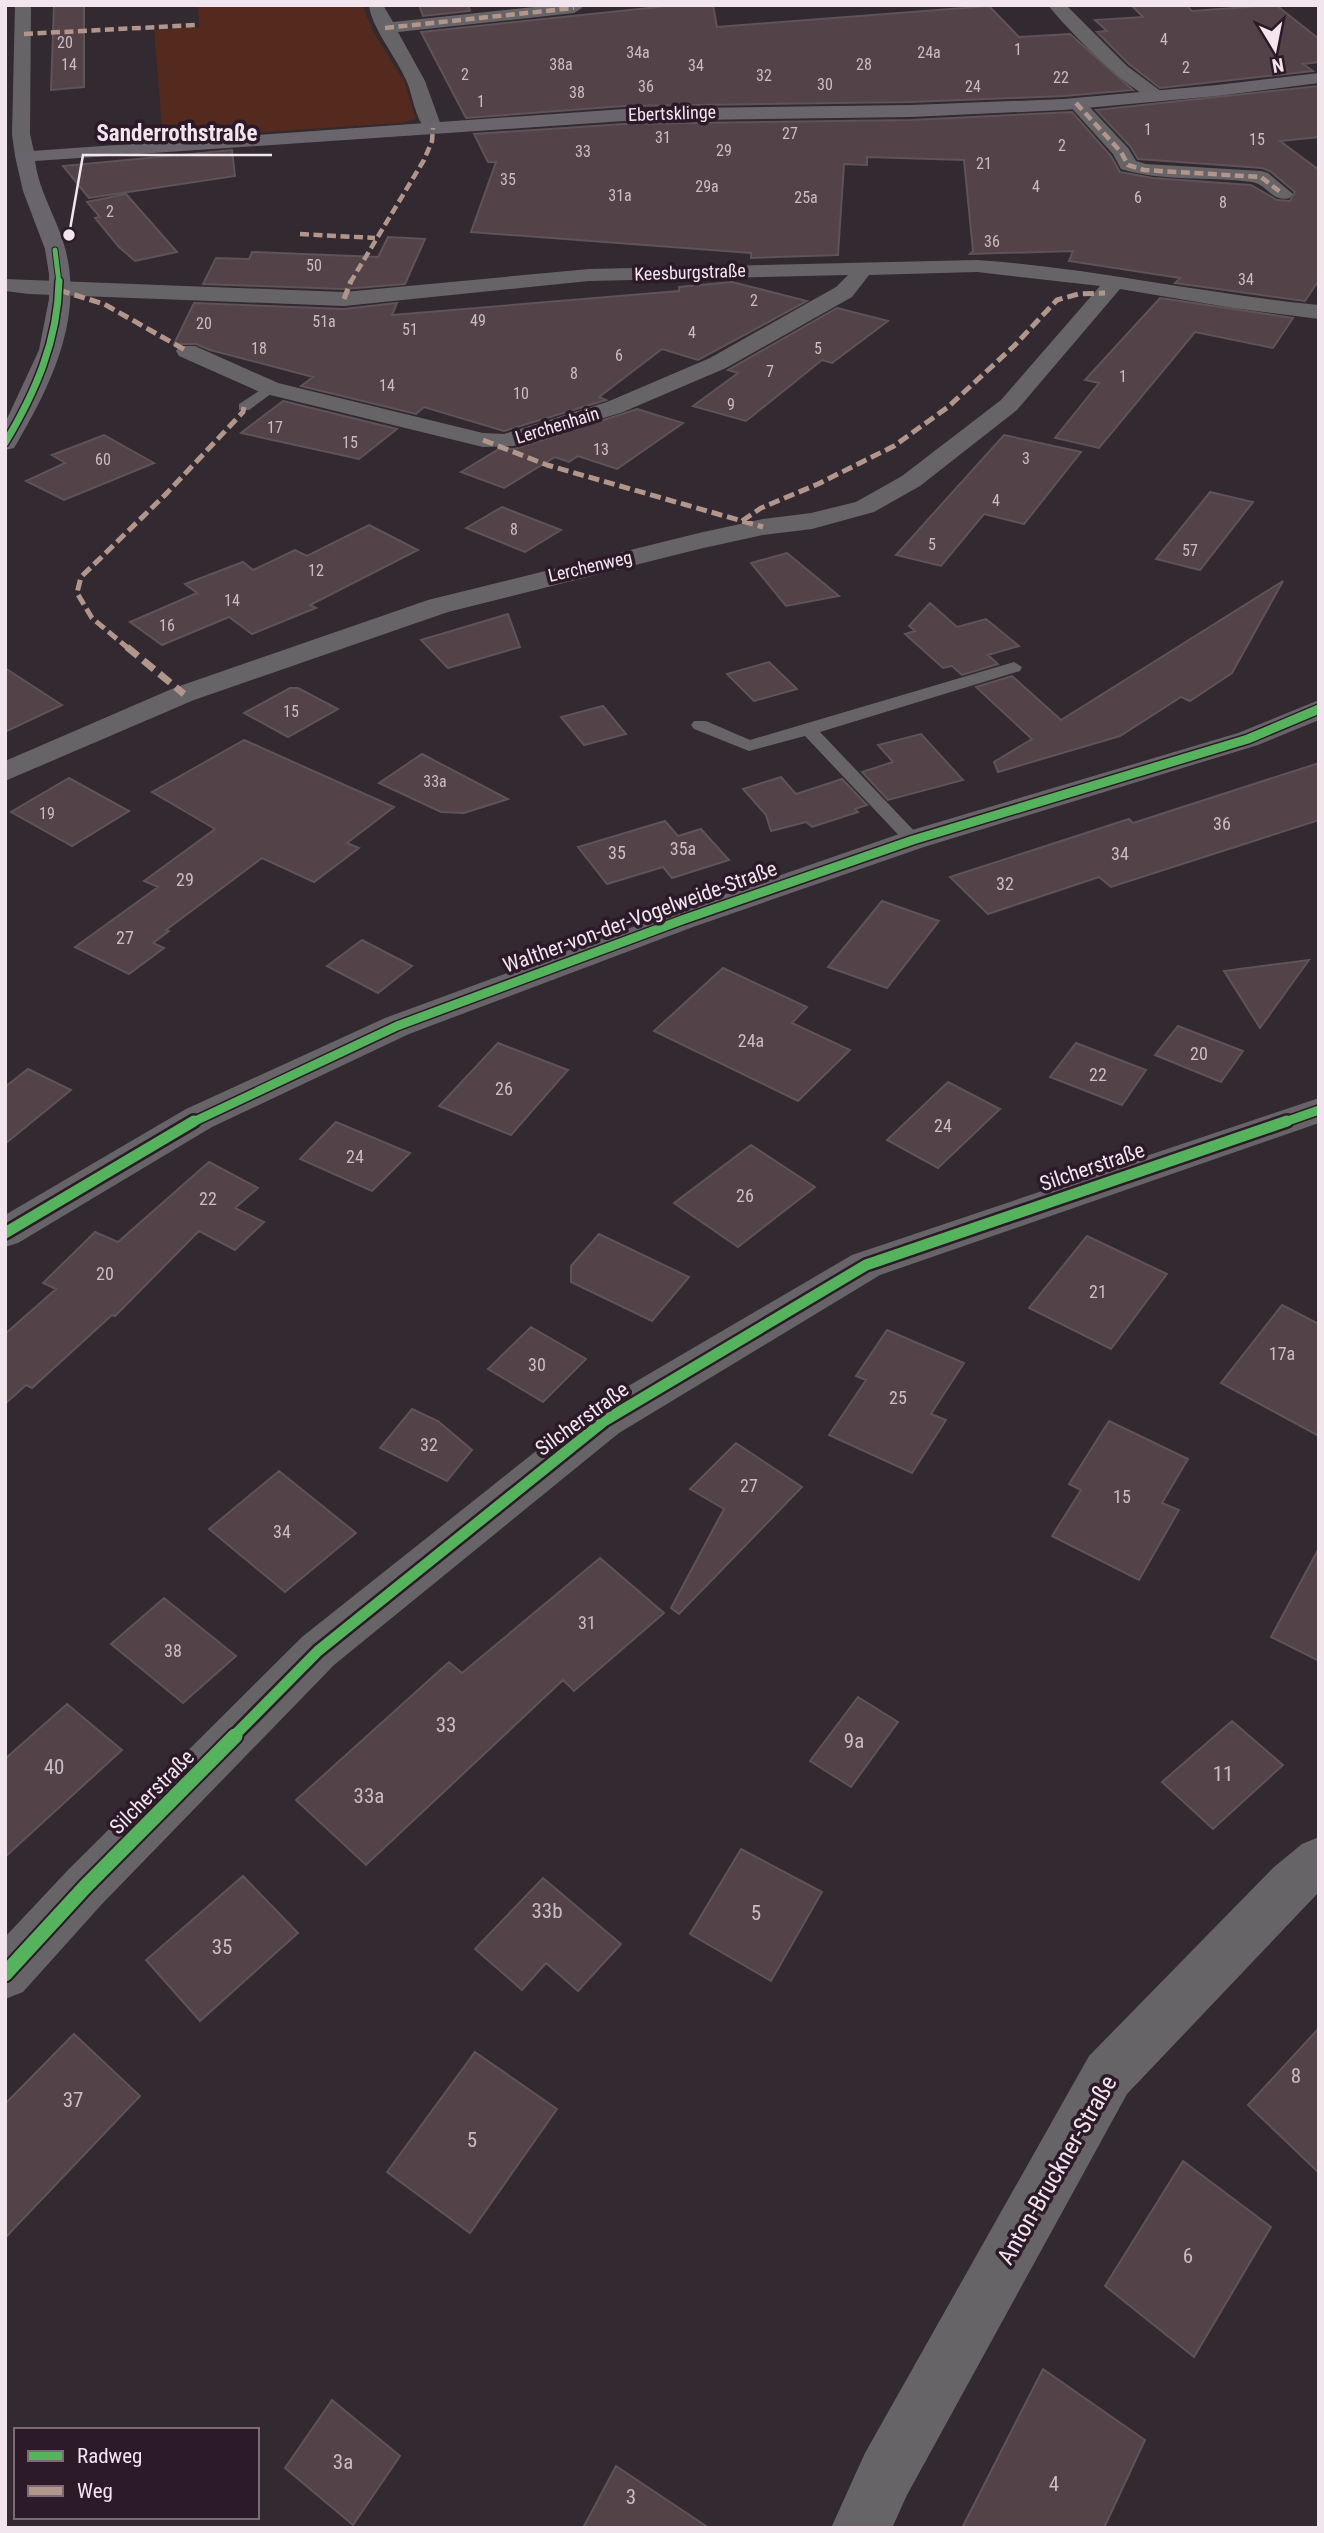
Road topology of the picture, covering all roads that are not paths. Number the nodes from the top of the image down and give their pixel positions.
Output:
1 (23, 5) edge
2 (376, 5) edge
3 (1056, 5) edge
4 (575, 9) edge
5 (385, 28) junction
6 (1319, 78) edge
7 (1156, 96) junction
8 (1076, 103) junction
9 (433, 128) junction
10 (13, 135) edge
11 (25, 156) junction
12 (1283, 194) dead end
13 (858, 270) junction
14 (1115, 282) junction
15 (5, 285) edge
16 (59, 289) junction
17 (1319, 312) edge
18 (187, 351) dead end
19 (270, 388) junction
20 (244, 407) dead end
21 (5, 443) edge
22 (1014, 667) dead end
23 (1319, 709) edge
24 (700, 725) dead end
25 (809, 730) junction
26 (5, 772) edge
27 (913, 840) junction
28 (1319, 1110) edge
29 (5, 1233) edge
30 (1319, 1860) edge
31 (5, 1974) edge
32 (861, 2528) edge

1 - 10 street
2 - 5 street
3 - 7 street
4 - 5 street
5 - 9 street
6 - 7 street, Ebertsklinge
7 - 8 street, Ebertsklinge
8 - 9 street, Ebertsklinge
8 - 12 street
9 - 11 street, Ebertsklinge
10 - 11 street
11 - 16 street
13 - 14 street, Keesburgstraße
13 - 16 street, Keesburgstraße
13 - 19 street, Lerchenhain
14 - 17 street, Keesburgstraße
14 - 26 street, Lerchenweg
15 - 16 street, Keesburgstraße
16 - 21 street
18 - 19 street, Lerchenhain
19 - 20 lane
22 - 25 lane
23 - 27 street, Walther-von-der-Vogelweide-Straße
24 - 25 lane
25 - 27 lane
27 - 29 street, Walther-von-der-Vogelweide-Straße
28 - 31 street, Silcherstraße
30 - 32 street, Anton-Bruckner-Straße

